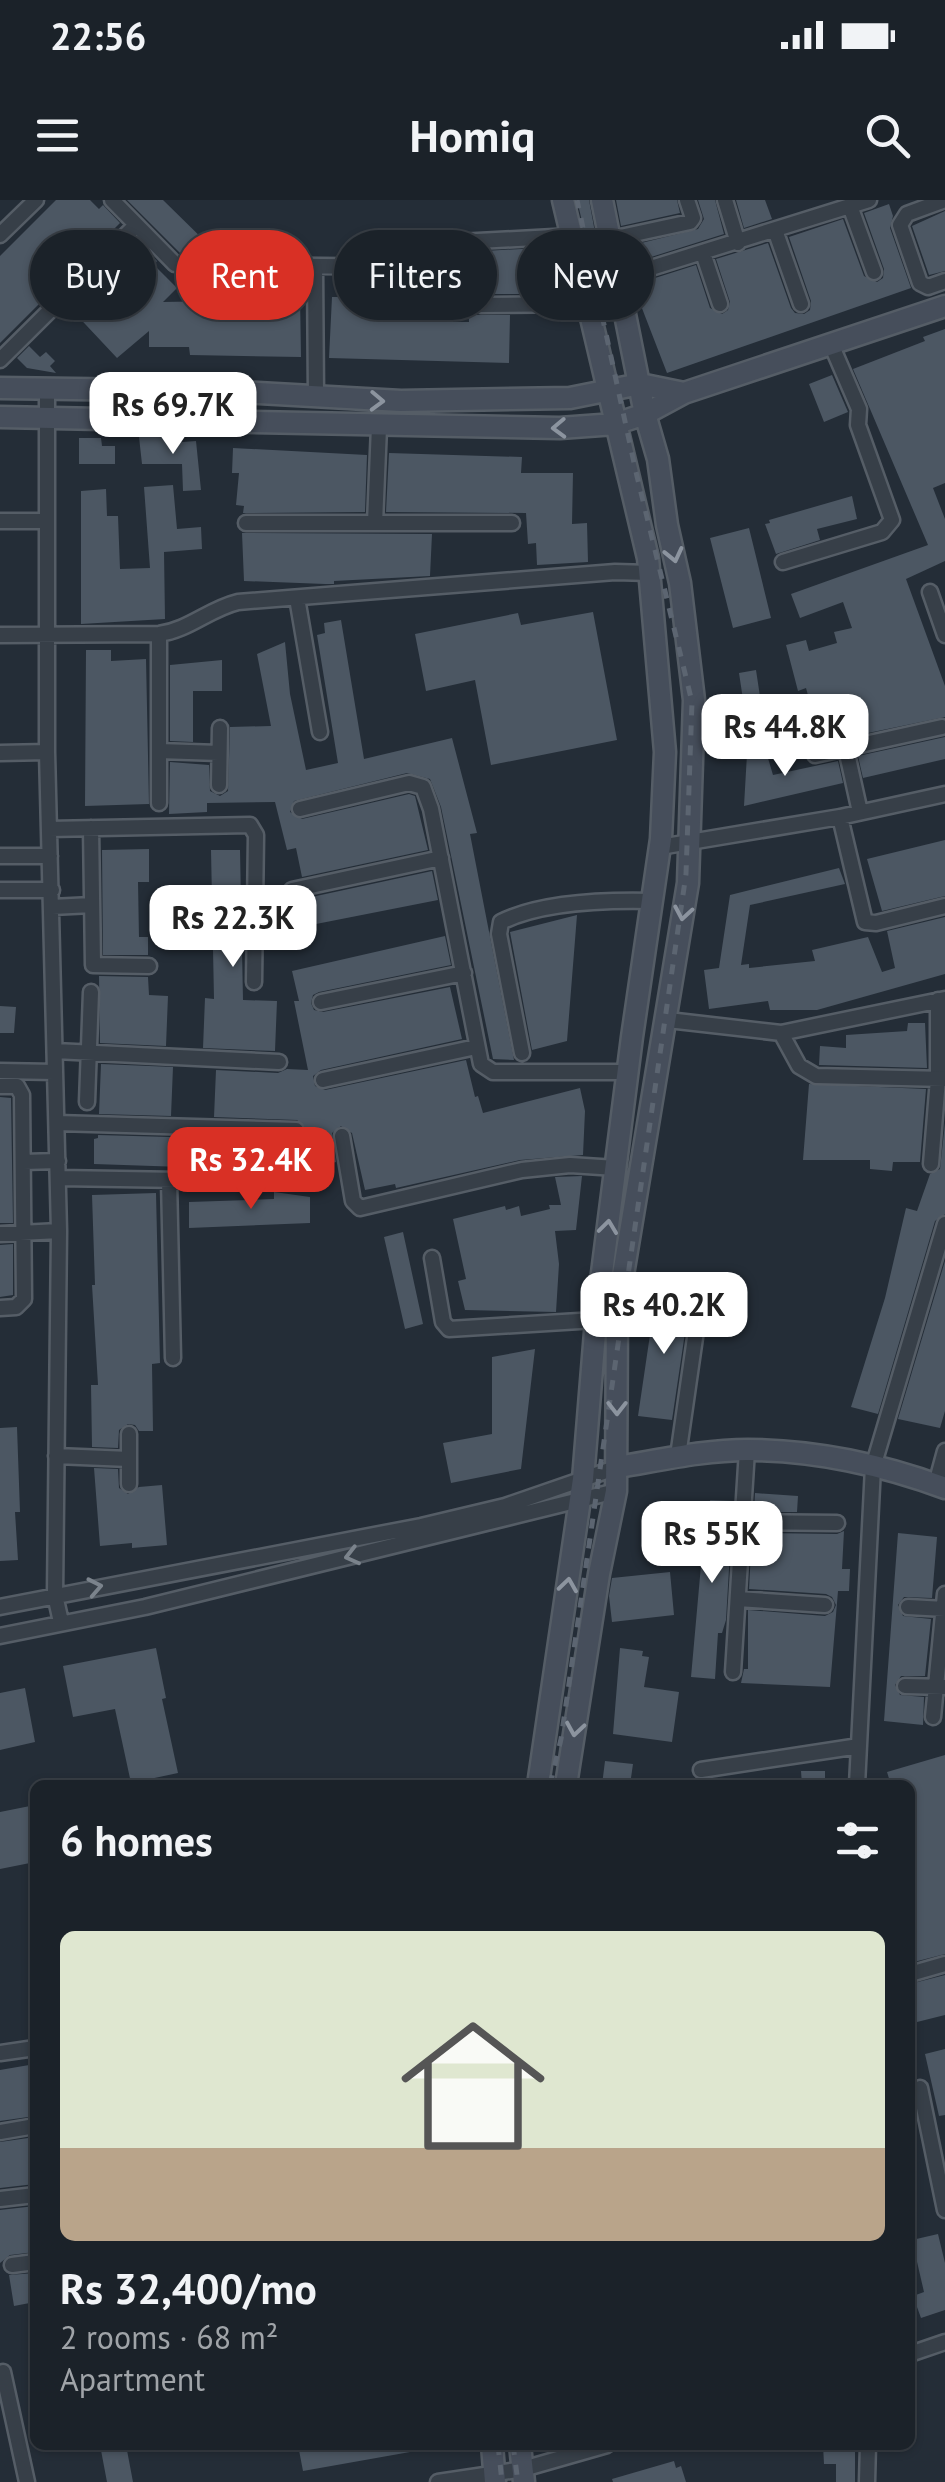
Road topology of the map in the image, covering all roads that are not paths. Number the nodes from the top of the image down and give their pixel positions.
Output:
1 (36, 200) edge
2 (112, 200) edge
3 (563, 200) edge
4 (602, 200) edge
5 (687, 200) edge
6 (725, 200) edge
7 (945, 200) edge
8 (858, 202) edge
9 (136, 225) junction
10 (570, 230) edge
11 (608, 230) edge
12 (652, 230) edge
13 (776, 230) junction
14 (0, 235) edge
15 (738, 243) junction
16 (703, 253) junction
17 (175, 264) dead end
18 (654, 267) edge
19 (315, 268) joint
20 (334, 268) edge
21 (874, 272) dead end
22 (945, 282) edge
23 (720, 304) dead end
24 (801, 304) dead end
25 (945, 306) edge
26 (593, 320) edge
27 (627, 320) edge
28 (831, 344) junction
29 (0, 360) edge
30 (640, 384) junction
31 (0, 388) edge
32 (608, 390) junction
33 (46, 391) junction
34 (684, 393) junction
35 (316, 398) junction
36 (645, 414) junction
37 (0, 416) edge
38 (45, 418) junction
39 (615, 424) junction
40 (379, 427) junction
41 (0, 521) edge
42 (47, 521) junction
43 (246, 523) dead end
44 (375, 523) junction
45 (512, 524) dead end
46 (782, 562) dead end
47 (650, 573) junction
48 (930, 592) dead end
49 (297, 598) junction
50 (682, 602) junction
51 (655, 604) junction
52 (159, 634) junction
53 (0, 635) edge
54 (945, 635) edge
55 (47, 636) junction
56 (942, 727) dead end
57 (220, 728) dead end
58 (320, 732) dead end
59 (846, 749) junction
60 (159, 751) junction
61 (46, 752) junction
62 (219, 752) junction
63 (0, 753) edge
64 (815, 755) dead end
65 (219, 785) dead end
66 (945, 794) edge
67 (159, 803) dead end
68 (300, 808) dead end
69 (860, 812) junction
70 (840, 817) junction
71 (91, 828) junction
72 (49, 829) junction
73 (689, 844) junction
74 (660, 846) junction
75 (0, 856) edge
76 (50, 856) junction
77 (441, 858) junction
78 (0, 890) edge
79 (52, 890) junction
80 (292, 890) dead end
81 (652, 901) junction
82 (92, 906) junction
83 (945, 906) edge
84 (52, 907) junction
85 (149, 966) dead end
86 (464, 974) junction
87 (254, 982) dead end
88 (91, 992) dead end
89 (942, 1000) edge
90 (322, 1002) dead end
91 (668, 1020) junction
92 (781, 1034) junction
93 (476, 1047) junction
94 (55, 1051) junction
95 (89, 1053) junction
96 (522, 1053) dead end
97 (279, 1062) dead end
98 (0, 1071) edge
99 (55, 1072) junction
100 (628, 1072) junction
101 (942, 1079) edge
102 (323, 1080) dead end
103 (0, 1086) edge
104 (87, 1102) dead end
105 (57, 1124) junction
106 (296, 1130) dead end
107 (342, 1136) dead end
108 (58, 1160) junction
109 (23, 1162) junction
110 (932, 1164) dead end
111 (616, 1168) junction
112 (59, 1178) junction
113 (169, 1180) junction
114 (307, 1182) dead end
115 (945, 1224) edge
116 (60, 1231) junction
117 (24, 1232) junction
118 (0, 1234) edge
119 (432, 1258) dead end
120 (701, 1296) dead end
121 (0, 1308) edge
122 (596, 1320) junction
123 (173, 1358) dead end
124 (129, 1434) dead end
125 (747, 1450) junction
126 (945, 1451) edge
127 (56, 1456) junction
128 (678, 1456) junction
129 (129, 1459) junction
130 (649, 1462) junction
131 (618, 1466) junction
132 (873, 1467) junction
133 (129, 1484) dead end
134 (940, 1486) edge
135 (581, 1489) junction
136 (616, 1491) junction
137 (742, 1522) junction
138 (837, 1523) dead end
139 (55, 1594) junction
140 (738, 1599) junction
141 (944, 1604) edge
142 (825, 1605) dead end
143 (908, 1606) dead end
144 (0, 1607) edge
145 (61, 1622) junction
146 (0, 1636) edge
147 (733, 1672) dead end
148 (906, 1686) dead end
149 (941, 1686) edge
150 (932, 1717) dead end
151 (859, 1746) junction
152 (701, 1770) dead end
153 (539, 1780) edge
154 (567, 1780) edge
155 (857, 1780) edge
156 (945, 1964) edge
157 (915, 1973) edge
158 (30, 2049) edge
159 (0, 2053) edge
160 (920, 2088) dead end
161 (30, 2127) edge
162 (0, 2132) edge
163 (30, 2195) edge
164 (0, 2199) edge
165 (945, 2210) edge
166 (30, 2263) edge
167 (12, 2265) dead end
168 (945, 2342) edge
169 (915, 2352) edge
170 (3, 2372) dead end
171 (492, 2450) edge
172 (521, 2450) edge
173 (594, 2450) edge
174 (868, 2450) edge
175 (524, 2476) edge
176 (495, 2478) edge
177 (27, 2482) edge
178 (438, 2482) edge
179 (867, 2482) edge

1 - 14 street
2 - 9 street
3 - 10 street
4 - 11 street
5 - 12 street
6 - 15 street
7 - 22 street
8 - 13 street
8 - 21 street
9 - 17 street
9 - 29 street
13 - 15 street
13 - 24 street
15 - 16 street
16 - 18 street
16 - 23 street
19 - 20 street
19 - 35 street
25 - 28 street
26 - 32 street
27 - 30 street
28 - 34 street
28 - 46 street
30 - 32 street
30 - 34 street
30 - 36 street
31 - 33 street
35 -> 32 street
32 - 39 street
33 - 35 street
33 - 38 street
34 - 36 street
36 - 39 street
36 -> 50 street
37 - 38 street
38 - 40 street
38 - 42 street
39 -> 40 street
39 - 47 street
40 - 44 street
41 - 42 street
42 - 55 street
43 - 44 street
44 - 45 street
47 - 49 street
47 - 51 street
48 - 54 street
49 - 52 street
49 - 58 street
50 - 51 street
50 - 73 street
51 - 74 street
52 - 55 street
52 - 60 street
53 - 55 street
55 - 61 street
56 - 59 street
57 - 62 street
59 - 64 street
59 - 69 street
60 - 62 street
60 - 67 street
61 - 63 street
61 - 72 street
62 - 65 street
66 - 69 street
68 - 77 street
69 - 70 street
70 - 73 street
70 - 83 street
71 - 72 street
71 - 82 street
71 - 87 street
72 - 76 street
73 - 74 street
73 -> 91 street
74 - 81 street
75 - 76 street
76 - 79 street
77 - 80 street
77 - 86 street
78 - 79 street
79 - 84 street
81 - 96 street
81 - 100 street
82 - 84 street
82 - 85 street
84 - 94 street
86 - 90 street
86 - 93 street
88 - 95 street
89 - 92 street
89 - 101 street
91 - 92 street
91 -> 131 street
92 - 101 street
93 - 100 street
93 - 102 street
94 - 95 street
94 - 99 street
95 - 97 street
95 - 104 street
98 - 99 street
99 - 105 street
100 - 111 street
101 - 110 street
103 - 109 street
105 - 106 street
105 - 108 street
107 - 111 street
108 - 109 street
108 - 112 street
109 - 117 street
122 -> 111 street
112 - 113 street
112 - 116 street
113 - 114 street
113 - 123 street
115 - 132 street
116 - 117 street
116 - 127 street
117 - 118 street
117 - 121 street
119 - 122 street
120 - 128 street
122 - 135 street
124 - 129 street
125 - 128 street
125 - 132 street
125 - 137 street
126 - 134 street
127 - 129 street
127 - 139 street
128 - 130 street
129 - 133 street
130 - 131 street
130 - 136 street
131 - 135 street
131 - 136 street
132 - 134 street
132 - 151 street
135 - 136 street
139 -> 135 street
135 -> 145 street
153 -> 135 street
136 -> 154 street
137 - 138 street
137 - 140 street
139 - 144 street
139 - 145 street
140 - 142 street
140 - 147 street
141 - 143 street
141 - 149 street
145 - 146 street
148 - 149 street
149 - 150 street
151 - 152 street
151 - 155 street
156 - 157 street
158 - 159 street
160 - 165 street
161 - 162 street
163 - 164 street
166 - 167 street
168 - 169 street
170 - 177 street
171 - 176 street
172 - 175 street
173 - 175 street
174 - 179 street
175 - 176 street
176 - 178 street

